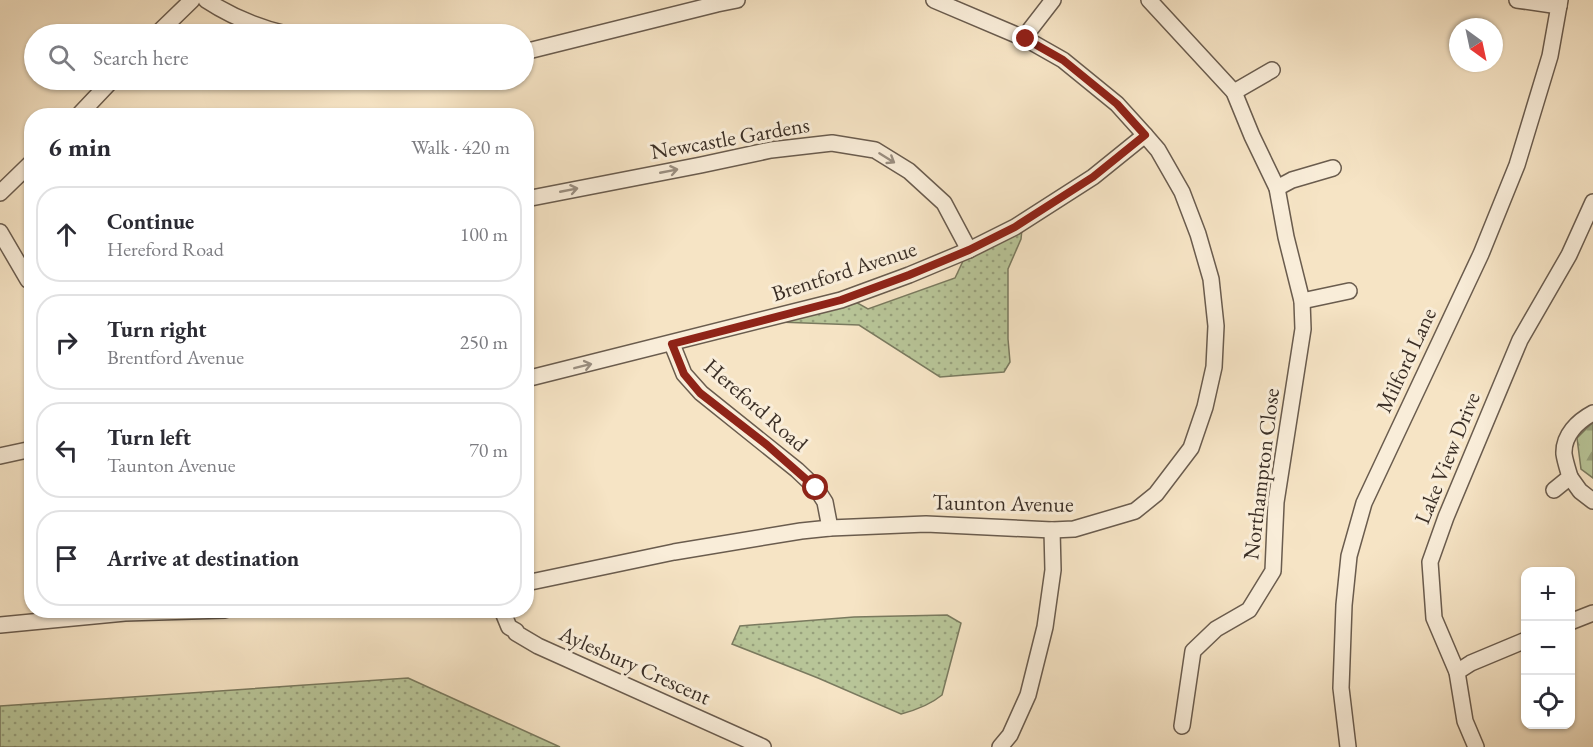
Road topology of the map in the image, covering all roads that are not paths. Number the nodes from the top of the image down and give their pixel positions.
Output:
1 (192, 0) edge
2 (206, 0) edge
3 (737, 0) edge
4 (934, 0) edge
5 (1053, 0) edge
6 (1149, 0) edge
7 (1517, 0) edge
8 (1560, 3) edge
9 (167, 24) edge
10 (251, 24) edge
11 (1026, 39) junction
12 (534, 49) edge
13 (1272, 70) dead end
14 (103, 90) edge
15 (1234, 92) junction
16 (86, 108) edge
17 (1145, 135) junction
18 (1333, 168) dead end
19 (24, 170) edge
20 (1278, 188) junction
21 (0, 193) edge
22 (534, 197) edge
23 (1593, 202) edge
24 (0, 232) edge
25 (969, 250) junction
26 (24, 273) edge
27 (1348, 291) dead end
28 (1302, 301) junction
29 (672, 344) junction
30 (534, 378) edge
31 (1593, 413) edge
32 (24, 451) edge
33 (0, 456) edge
34 (1570, 477) junction
35 (1554, 490) dead end
36 (1593, 501) edge
37 (830, 528) junction
38 (1052, 530) junction
39 (534, 581) edge
40 (1593, 613) edge
41 (73, 618) edge
42 (505, 618) edge
43 (1573, 621) edge
44 (0, 625) edge
45 (1521, 642) edge
46 (1457, 672) junction
47 (1182, 726) dead end
48 (763, 747) edge
49 (999, 747) edge
50 (1348, 747) edge
51 (1476, 747) edge

1 - 9 street
2 - 10 street
3 - 12 street
4 - 11 street, Taunton Avenue
5 - 11 street
6 - 15 street, Northampton Close
7 - 8 street
8 - 50 street, Milford Lane
11 - 17 street, Taunton Avenue
13 - 15 street
14 - 16 street
15 - 20 street, Northampton Close
17 - 25 street, Brentford Avenue
17 - 38 street, Taunton Avenue
18 - 20 street
19 - 21 street
20 - 28 street, Northampton Close
22 -> 25 street, Newcastle Gardens
23 - 46 street, Lake View Drive
24 - 26 street
25 - 29 street, Brentford Avenue
27 - 28 street
28 - 47 street, Northampton Close
30 -> 29 street, Brentford Avenue
29 - 37 street, Hereford Road
31 - 34 street
32 - 33 street
34 - 35 street
34 - 36 street
37 - 38 street, Taunton Avenue
37 - 39 street, Taunton Avenue
38 - 49 street
40 - 43 street
41 - 44 street
42 - 48 street, Aylesbury Crescent
45 - 46 street
46 - 51 street, Lake View Drive

